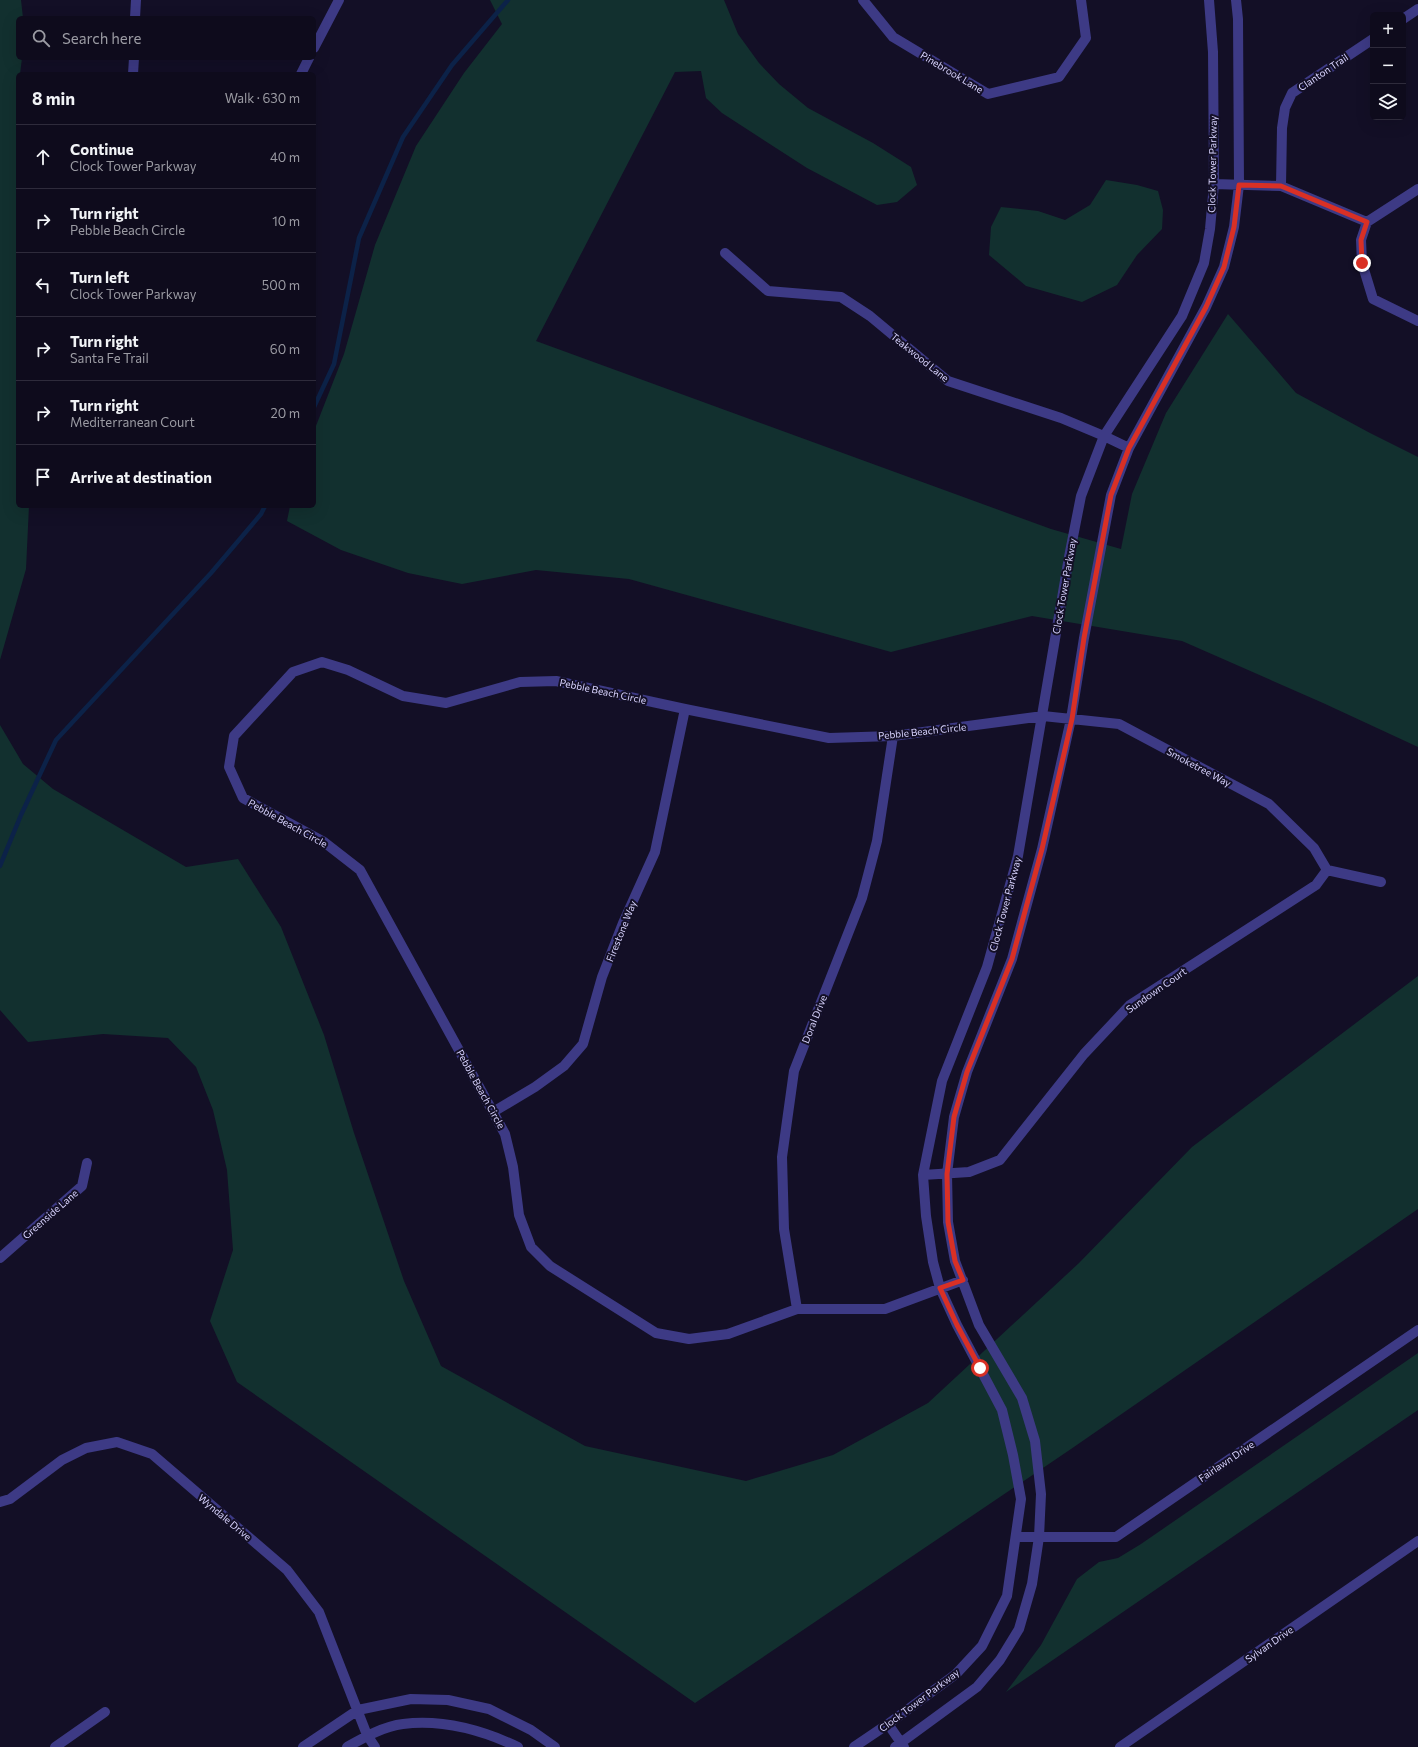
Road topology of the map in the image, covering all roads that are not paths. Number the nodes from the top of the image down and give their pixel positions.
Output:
1 (136, 0) edge
2 (339, 0) edge
3 (863, 0) edge
4 (1081, 0) edge
5 (1208, 0) edge
6 (1236, 0) edge
7 (1418, 9) edge
8 (135, 16) edge
9 (1406, 17) edge
10 (1370, 41) edge
11 (316, 44) edge
12 (134, 60) edge
13 (308, 60) edge
14 (133, 72) edge
15 (302, 72) edge
16 (1214, 184) junction
17 (1239, 185) junction
18 (1281, 186) junction
19 (1418, 189) edge
20 (1367, 222) junction
21 (725, 253) dead end
22 (1418, 321) edge
23 (1104, 436) junction
24 (1129, 448) junction
25 (685, 709) junction
26 (1042, 716) junction
27 (1072, 719) junction
28 (893, 736) junction
29 (1327, 870) junction
30 (1381, 882) dead end
31 (493, 1112) junction
32 (87, 1163) dead end
33 (947, 1174) junction
34 (924, 1175) junction
35 (0, 1258) edge
36 (963, 1280) junction
37 (940, 1288) junction
38 (797, 1309) junction
39 (1418, 1330) edge
40 (0, 1502) edge
41 (1017, 1537) junction
42 (1039, 1537) junction
43 (1418, 1541) edge
44 (358, 1710) junction
45 (105, 1712) dead end
46 (888, 1724) junction
47 (367, 1735) junction
48 (900, 1746) edge
49 (55, 1747) edge
50 (303, 1747) edge
51 (346, 1747) edge
52 (375, 1747) edge
53 (518, 1747) edge
54 (555, 1747) edge
55 (854, 1747) edge
56 (1120, 1747) edge

1 - 8 street
2 - 11 street
3 - 4 street, Pinebrook Lane
5 - 16 street, Clock Tower Parkway
6 - 17 street, Clock Tower Parkway
7 - 9 street
10 - 18 street, Clanton Trail
12 - 14 street
13 - 15 street
16 - 17 street
16 - 23 street, Clock Tower Parkway
17 - 18 street
17 - 24 street, Clock Tower Parkway
18 - 20 street
19 - 20 street
20 - 22 street
21 - 23 street, Teakwood Lane
23 - 24 street, Teakwood Lane
23 - 26 street, Clock Tower Parkway
24 - 27 street, Clock Tower Parkway
25 - 28 street, Pebble Beach Circle
25 - 31 street, Firestone Way
25 - 31 street, Pebble Beach Circle
26 - 27 street, Smoketree Way
26 - 28 street, Pebble Beach Circle
26 - 34 street, Clock Tower Parkway
27 - 29 street, Smoketree Way
27 - 33 street, Clock Tower Parkway
28 - 38 street, Doral Drive
29 - 30 street
29 - 33 street, Sundown Court
31 - 38 street, Pebble Beach Circle
32 - 35 street, Greenside Lane
33 - 34 street, Sundown Court
33 - 36 street, Clock Tower Parkway
34 - 37 street, Clock Tower Parkway
36 - 37 street, Pebble Beach Circle
36 - 42 street, Clock Tower Parkway
37 - 38 street, Pebble Beach Circle
37 - 41 street, Clock Tower Parkway
39 - 42 street, Fairlawn Drive
40 - 44 street, Wyndale Drive
41 - 42 street, Fairlawn Drive
41 - 46 street, Clock Tower Parkway
42 - 48 street, Clock Tower Parkway
43 - 56 street, Sylvan Drive
44 - 47 street, Wyndale Drive
44 - 50 street
44 - 54 street
45 - 49 street
46 - 48 street
46 - 55 street, Clock Tower Parkway
47 - 51 street
47 - 52 street, Wyndale Drive
47 - 53 street

